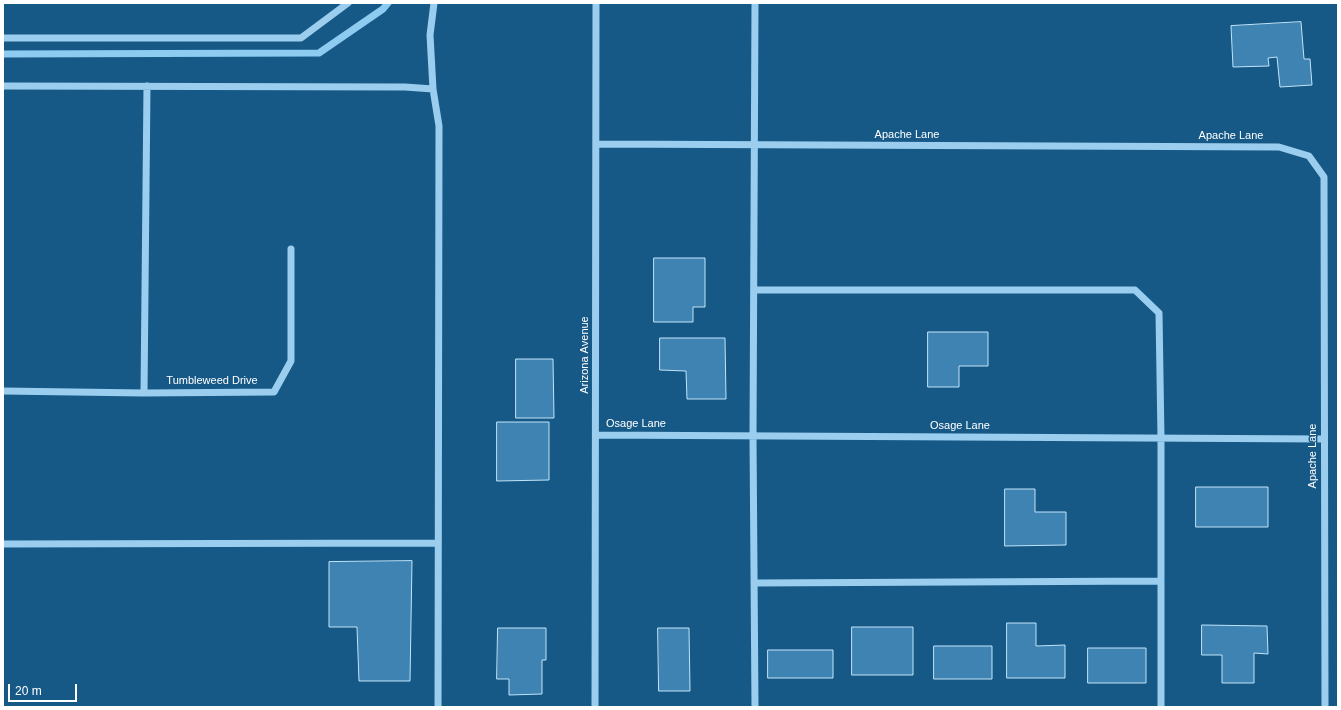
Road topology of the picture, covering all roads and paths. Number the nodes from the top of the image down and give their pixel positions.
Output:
1 (348, 3) edge
2 (434, 3) edge
3 (596, 3) edge
4 (754, 3) edge
5 (3, 38) edge
6 (3, 86) edge
7 (147, 86) junction
8 (433, 89) junction
9 (596, 144) junction
10 (754, 145) junction
11 (291, 249) dead end
12 (754, 290) junction
13 (3, 391) edge
14 (144, 393) junction
15 (596, 435) junction
16 (753, 436) junction
17 (1161, 438) junction
18 (1324, 439) junction
19 (438, 543) junction
20 (3, 544) edge
21 (1161, 581) junction
22 (754, 583) junction
23 (438, 707) edge
24 (595, 707) edge
25 (755, 707) edge
26 (1161, 707) edge
27 (1325, 707) edge

1 - 5 street
2 - 8 street
3 - 9 street, Arizona Avenue
4 - 10 street
6 - 7 street
7 - 8 street
7 - 14 street
8 - 19 street
9 - 10 street, Apache Lane
9 - 15 street, Arizona Avenue
10 - 12 street
10 - 18 street, Apache Lane
11 - 14 street, Tumbleweed Drive
12 - 16 street
12 - 17 street
13 - 14 street, Tumbleweed Drive
15 - 16 street, Osage Lane
15 - 24 street, Arizona Avenue
16 - 17 street, Osage Lane
16 - 22 street
17 - 18 street, Osage Lane
17 - 21 street
18 - 27 street, Apache Lane
19 - 20 street
19 - 23 street
21 - 22 street
21 - 26 street
22 - 25 street

